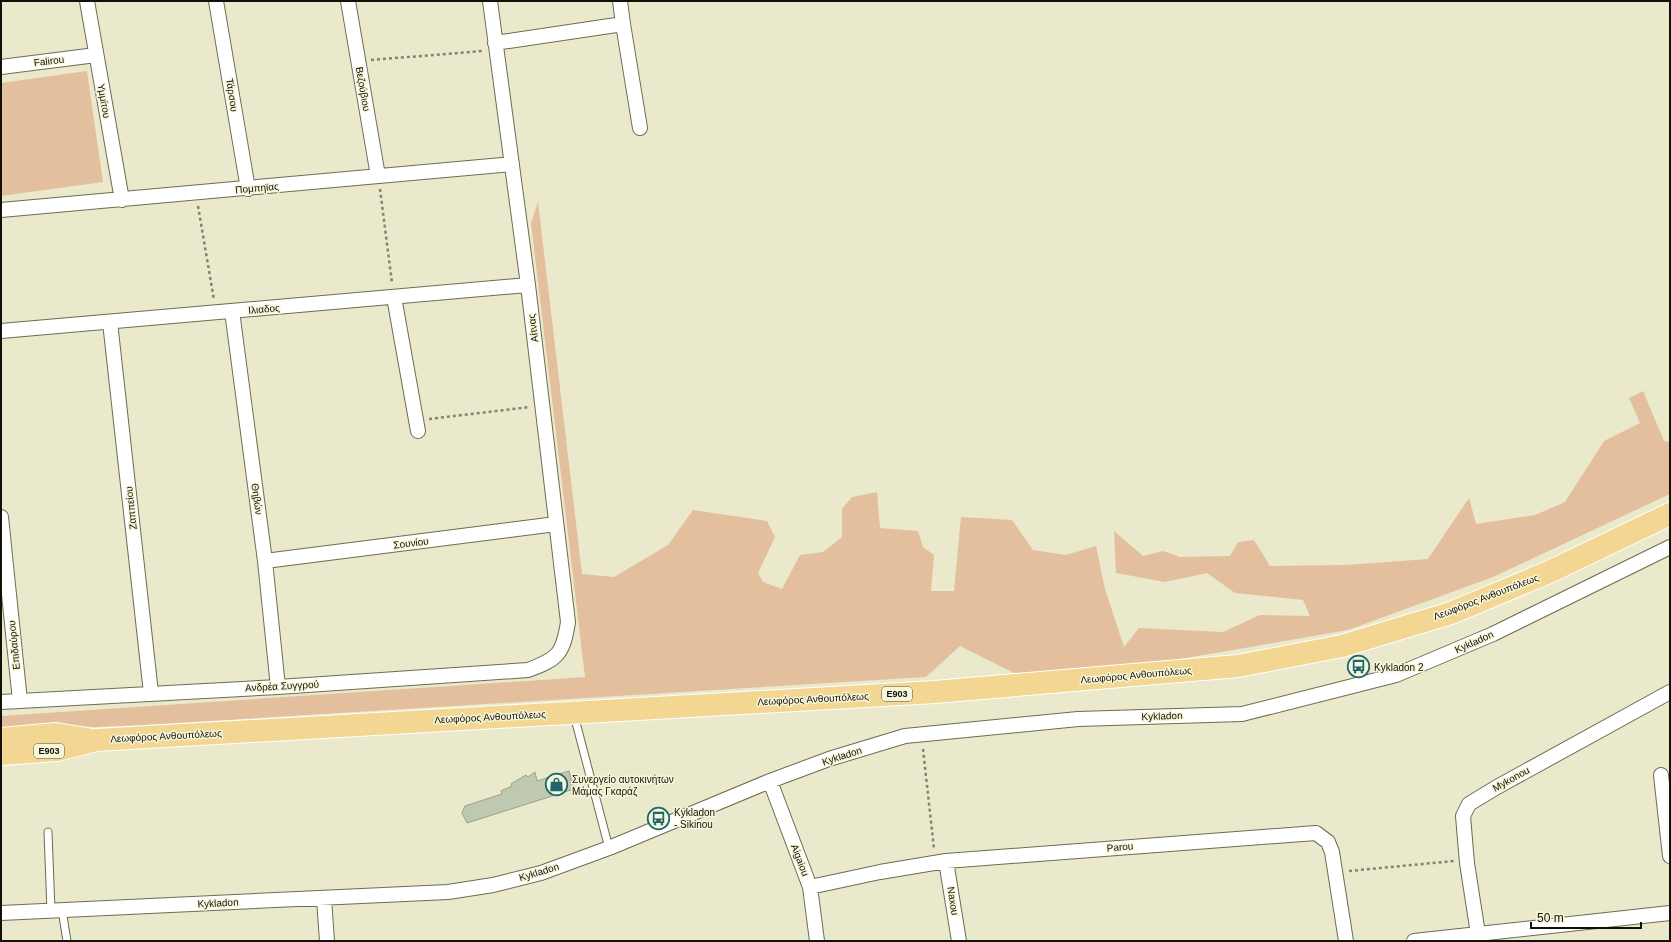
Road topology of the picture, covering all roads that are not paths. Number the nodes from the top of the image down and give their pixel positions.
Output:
1 (87, 1) edge
2 (216, 1) edge
3 (348, 1) edge
4 (490, 1) edge
5 (620, 1) edge
6 (623, 24) junction
7 (496, 46) junction
8 (96, 55) junction
9 (1, 67) edge
10 (640, 128) dead end
11 (512, 164) junction
12 (378, 176) junction
13 (248, 189) junction
14 (122, 200) junction
15 (1, 210) edge
16 (528, 285) junction
17 (394, 297) junction
18 (232, 311) junction
19 (110, 322) junction
20 (1, 331) edge
21 (417, 426) road end
22 (1670, 514) edge
23 (1, 517) edge
24 (556, 524) junction
25 (1670, 548) edge
26 (265, 561) junction
27 (559, 655) joint
28 (278, 687) junction
29 (1670, 692) edge
30 (151, 694) junction
31 (20, 700) junction
32 (1, 702) edge
33 (574, 712) junction
34 (1, 738) edge
35 (96, 740) junction
36 (1, 754) edge
37 (1661, 775) dead end
38 (770, 781) junction
39 (48, 832) dead end
40 (609, 848) junction
41 (1670, 856) edge
42 (941, 862) junction
43 (810, 887) junction
44 (324, 899) junction
45 (56, 911) junction
46 (1, 913) edge
47 (1670, 913) edge
48 (1478, 934) junction
49 (67, 941) edge
50 (327, 941) edge
51 (817, 941) edge
52 (959, 941) edge
53 (1346, 941) edge
54 (1414, 941) edge

1 - 8 street, Υμμίτου
2 - 13 street, Τάρσου
3 - 12 street, Βεζούβιου
4 - 7 street, Αίτνας
5 - 6 street
6 - 7 street
6 - 10 street
7 - 11 street, Αίτνας
8 - 9 street, Falirou
8 - 14 street, Υμμίτου
11 - 12 street, Πομπηϊας
11 - 16 street, Αίτνας
12 - 13 street, Πομπηϊας
13 - 14 street, Πομπηϊας
14 - 15 street, Πομπηϊας
16 - 17 street, Ιλιαδος
16 - 24 street, Αίτνας
17 - 18 street, Ιλιαδος
17 - 21 street
18 - 19 street, Ιλιαδος
18 - 26 street, Θηβών
19 - 20 street, Ιλιαδος
19 - 30 street, Ζαππείου
22 - 33 main road, Λεωφόρος Ανθουπόλεως / E903
23 - 31 street, Επιδαύρου
24 - 26 street, Σουνίου
24 - 27 street, Αίτνας
25 - 38 street, Kykladon
26 - 28 street, Θηβών
27 - 28 street, Ανδρέα Συγγρού
28 - 30 street, Ανδρέα Συγγρού
29 - 48 street, Mykonou
30 - 31 street, Ανδρέα Συγγρού
31 - 32 street, Ανδρέα Συγγρού
33 - 35 main road, Λεωφόρος Ανθουπόλεως / E903
33 - 40 lane
34 - 35 main road, Λεωφόρος Ανθουπόλεως / E903
35 - 36 main road, Λεωφόρος Ανθουπόλεως / E903
37 - 41 street
38 - 40 street, Kykladon
38 - 43 street, Aigaiou
39 - 45 lane
40 - 44 street, Kykladon
42 - 43 street, Parou
42 - 52 street, Naxou
42 - 53 street, Parou
43 - 51 street, Aigaiou
44 - 45 street, Kykladon
44 - 50 street
45 - 46 street, Kykladon
45 - 49 lane
47 - 48 street
48 - 54 street

